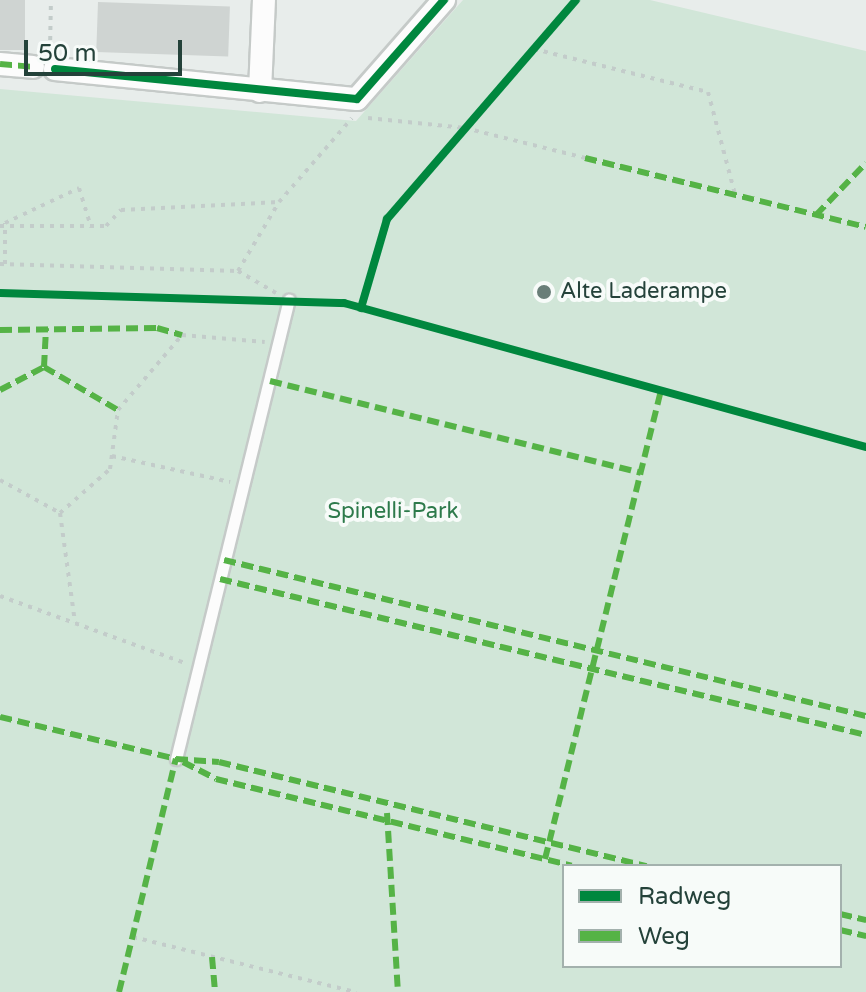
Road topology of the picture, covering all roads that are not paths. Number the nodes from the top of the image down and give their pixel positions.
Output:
1 (264, 0) edge
2 (444, 0) edge
3 (0, 64) edge
4 (260, 91) junction
5 (289, 300) road end
6 (176, 759) dead end

1 - 4 street
2 - 4 street
3 - 4 street
5 - 6 lane

